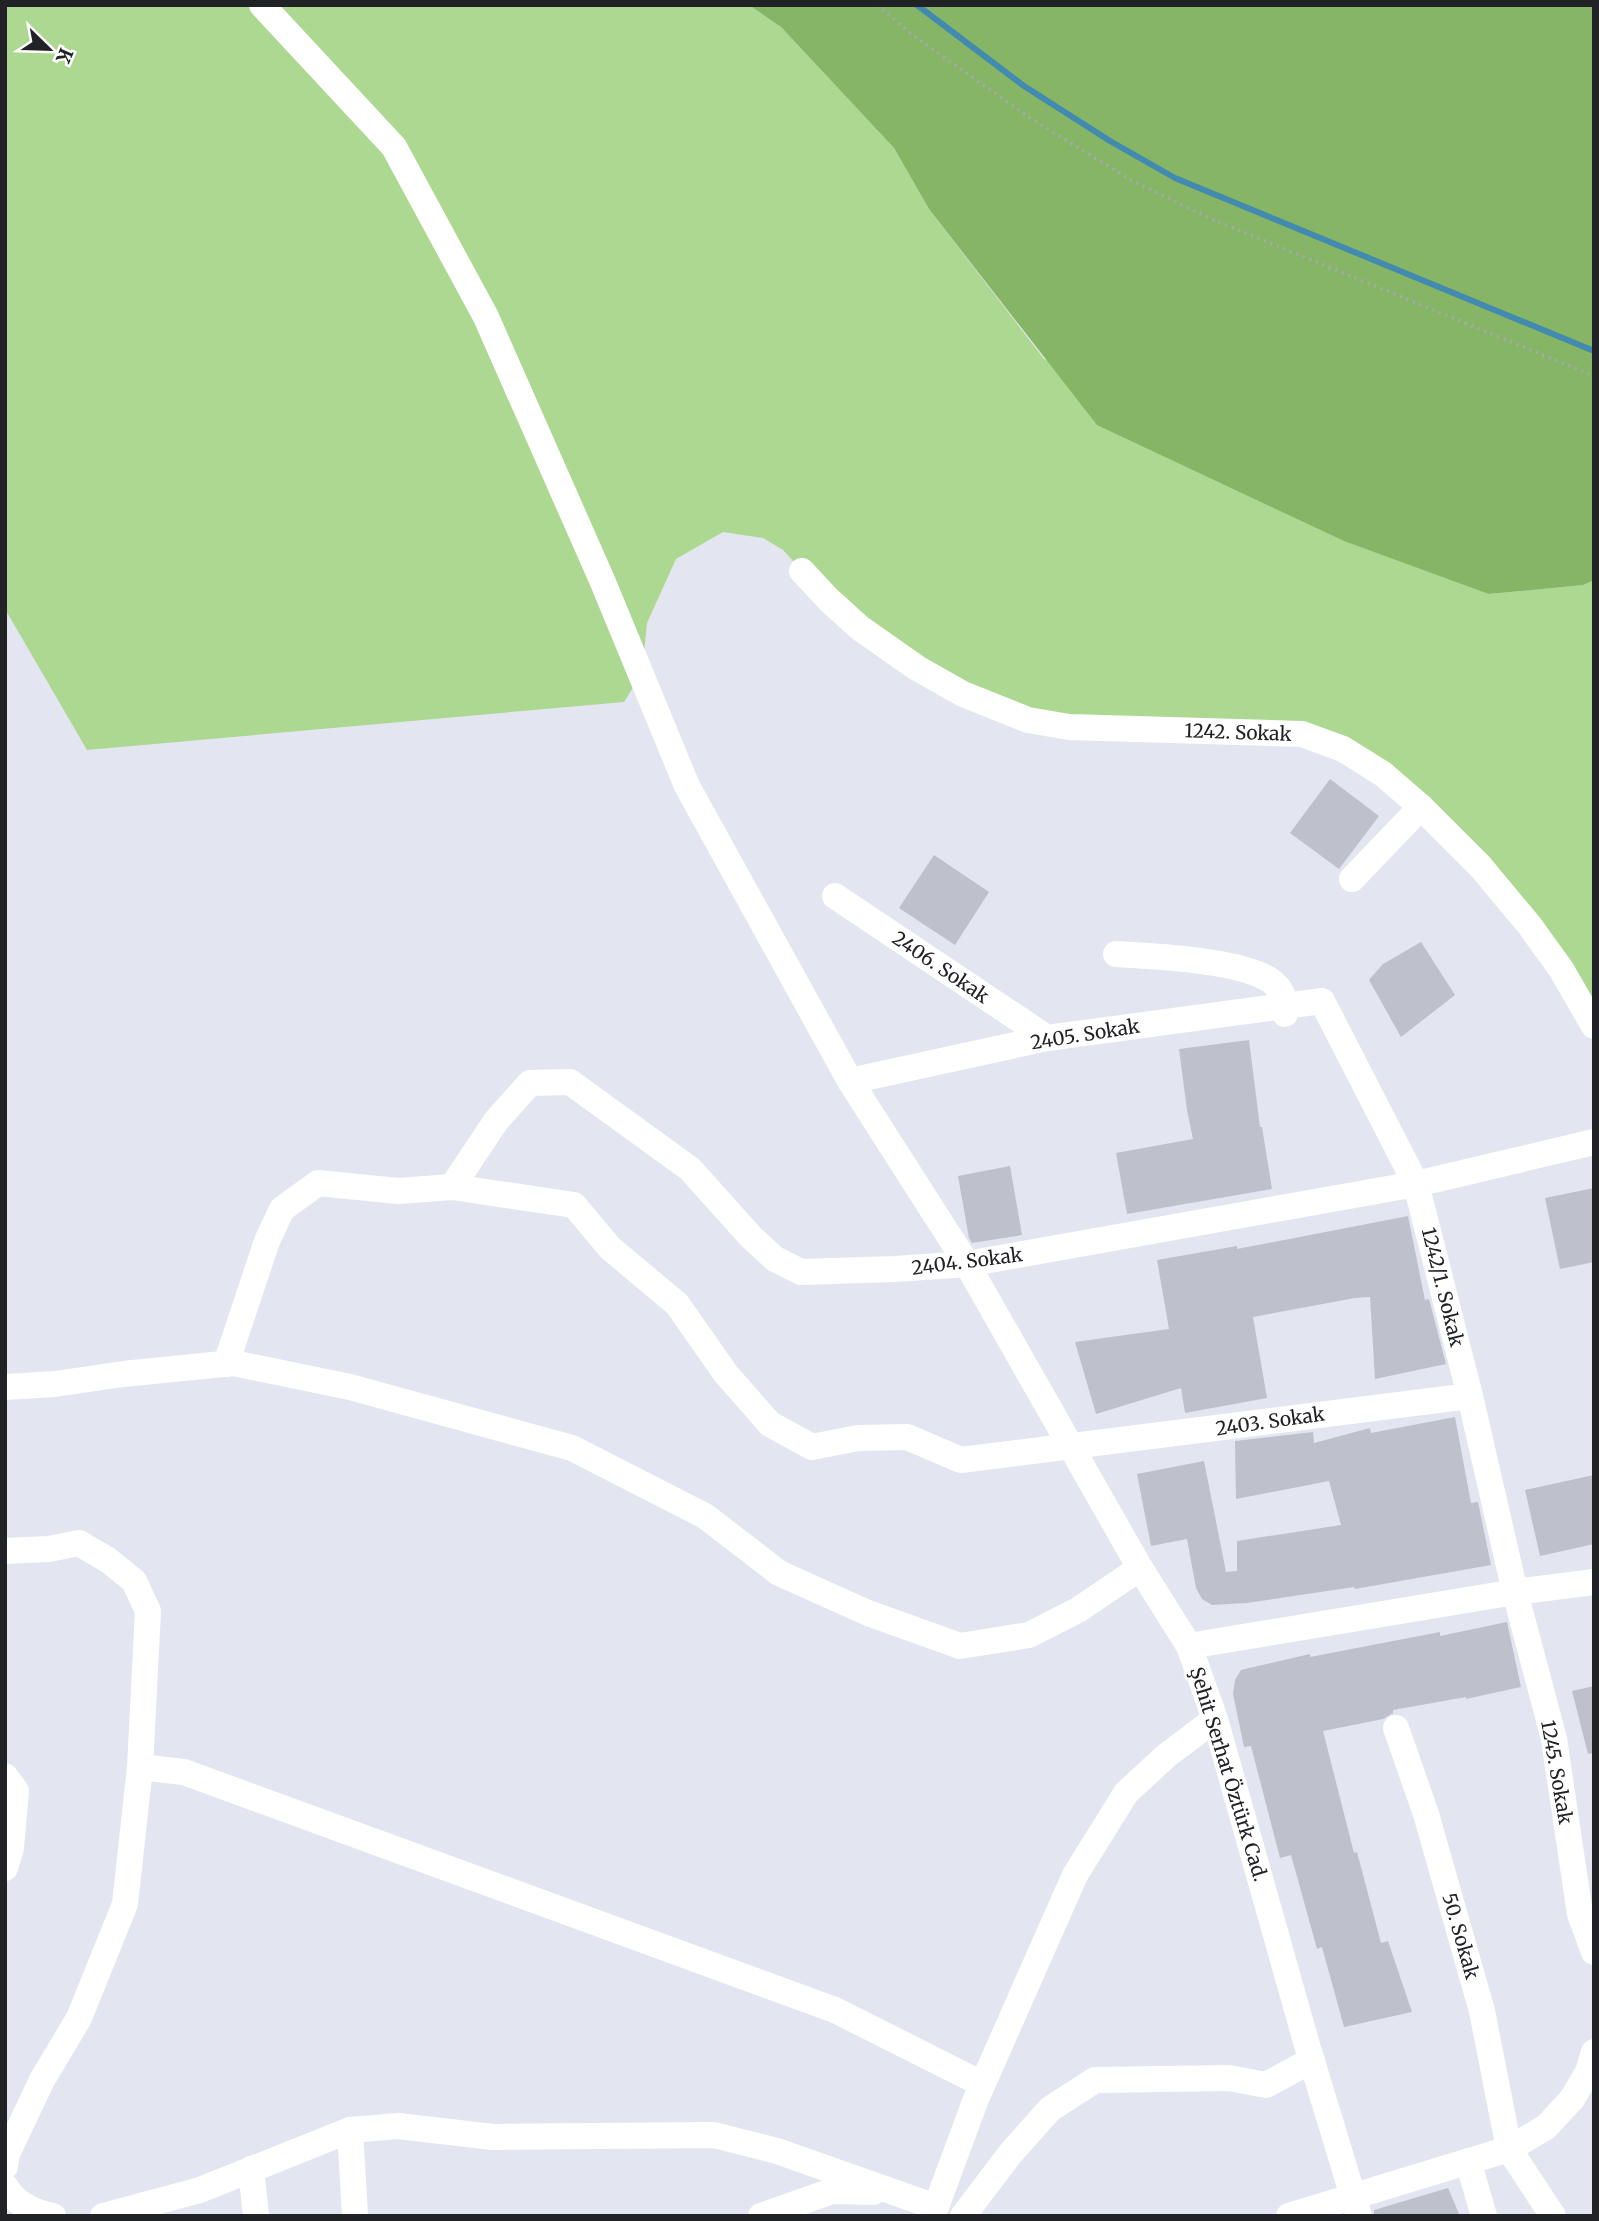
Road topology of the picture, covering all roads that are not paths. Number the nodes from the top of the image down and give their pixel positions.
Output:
1 (262, 5) edge
2 (802, 571) dead end
3 (1421, 807) junction
4 (1352, 879) dead end
5 (835, 896) dead end
6 (1116, 954) dead end
7 (1322, 1000) joint
8 (1285, 1014) dead end
9 (1594, 1026) edge
10 (1047, 1038) junction
11 (850, 1081) junction
12 (1594, 1142) edge
13 (1416, 1184) junction
14 (452, 1187) junction
15 (967, 1264) junction
16 (226, 1364) junction
17 (5, 1387) edge
18 (1470, 1396) junction
19 (1070, 1448) junction
20 (6, 1553) edge
21 (1140, 1569) junction
22 (1594, 1582) edge
23 (1515, 1592) junction
24 (1189, 1646) junction
25 (1215, 1719) junction
26 (1396, 1728) dead end
27 (141, 1767) junction
28 (5, 1776) edge
29 (5, 1868) edge
30 (1587, 1912) edge
31 (1594, 1952) edge
32 (1594, 2052) edge
33 (1312, 2060) junction
34 (982, 2084) junction
35 (350, 2130) junction
36 (1509, 2149) junction
37 (1468, 2161) junction
38 (5, 2166) edge
39 (251, 2169) junction
40 (5, 2186) edge
41 (899, 2193) junction
42 (1357, 2206) edge
43 (940, 2211) edge
44 (53, 2216) edge
45 (103, 2216) edge
46 (256, 2216) edge
47 (355, 2216) edge
48 (761, 2216) edge
49 (963, 2216) edge
50 (1289, 2216) edge
51 (1484, 2216) edge
52 (1553, 2216) edge

1 - 11 street
2 - 3 street, 1242. Sokak
3 - 4 street
3 - 9 street, 1242. Sokak
5 - 10 street, 2406. Sokak
6 - 8 street
7 - 10 street, 2405. Sokak
7 - 13 street, 1242/1. Sokak
10 - 11 street, 2405. Sokak
11 - 15 street
12 - 13 street, 2404. Sokak
13 - 15 street, 2404. Sokak
13 - 18 street, 1242/1. Sokak
14 - 15 street, 2404. Sokak
14 - 16 street, 2403. Sokak
14 - 19 street, 2403. Sokak
15 - 19 street
16 - 17 street
16 - 21 street
18 - 19 street, 2403. Sokak
18 - 23 street, 1242/1. Sokak
19 - 21 street
20 - 27 street
21 - 24 street
22 - 23 street, Şehit Serhat Öztürk Cad.
23 - 24 street, Şehit Serhat Öztürk Cad.
23 - 30 street, 1245. Sokak
24 - 25 street, Şehit Serhat Öztürk Cad.
25 - 33 street, Şehit Serhat Öztürk Cad.
25 - 34 street
26 - 36 street, 50. Sokak
27 - 34 street
27 - 38 street
28 - 29 street
30 - 31 street, 1245. Sokak
32 - 36 street
33 - 42 street, Şehit Serhat Öztürk Cad.
33 - 49 street
34 - 43 street
35 - 39 street
35 - 41 street
35 - 47 street
36 - 37 street
36 - 52 street
37 - 42 street
37 - 51 street
39 - 45 street
39 - 46 street
40 - 44 street
41 - 43 street
41 - 48 street
42 - 50 street

